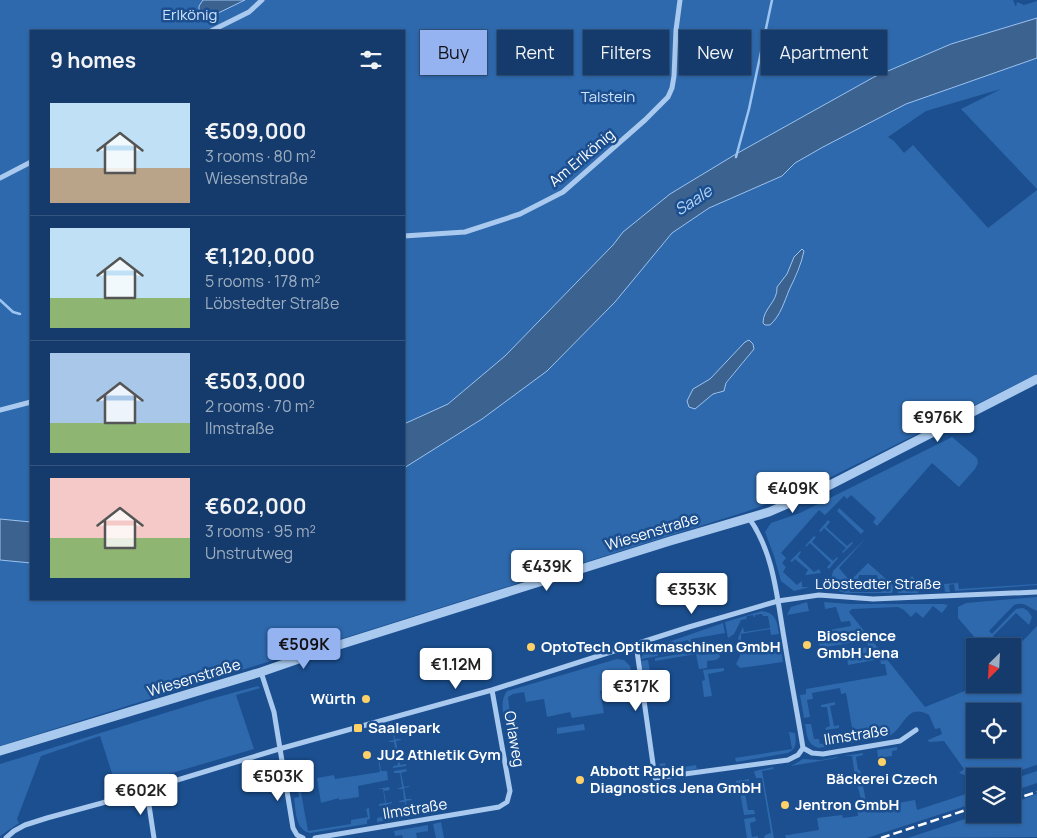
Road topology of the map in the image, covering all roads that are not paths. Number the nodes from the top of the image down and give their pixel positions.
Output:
1 (262, 0) edge
2 (680, 0) edge
3 (213, 30) edge
4 (30, 163) edge
5 (0, 178) edge
6 (405, 236) edge
7 (1037, 379) edge
8 (30, 402) edge
9 (0, 410) edge
10 (749, 518) junction
11 (1037, 592) edge
12 (778, 601) junction
13 (636, 644) junction
14 (261, 672) junction
15 (492, 690) junction
16 (916, 730) dead end
17 (803, 748) junction
18 (280, 749) junction
19 (0, 751) edge
20 (144, 790) junction
21 (510, 792) joint
22 (6, 838) edge
23 (154, 838) edge
24 (302, 838) edge
25 (315, 838) edge

1 - 3 street
2 - 6 street, Am Erlkönig
4 - 5 street
7 - 10 street, Wiesenstraße
8 - 9 street
10 - 12 street
10 - 14 street, Wiesenstraße
11 - 12 street, Löbstedter Straße
12 - 13 street, Löbstedter Straße
12 - 17 street
13 - 15 street, Löbstedter Straße
13 - 17 street, Ilmstraße
14 - 18 street
14 - 19 street, Wiesenstraße
15 - 18 street, Löbstedter Straße
15 - 21 street, Orlaweg
16 - 17 street, Ilmstraße
18 - 20 street, Löbstedter Straße
18 - 24 street
20 - 22 street, Löbstedter Straße
20 - 23 street
21 - 25 street, Ilmstraße

